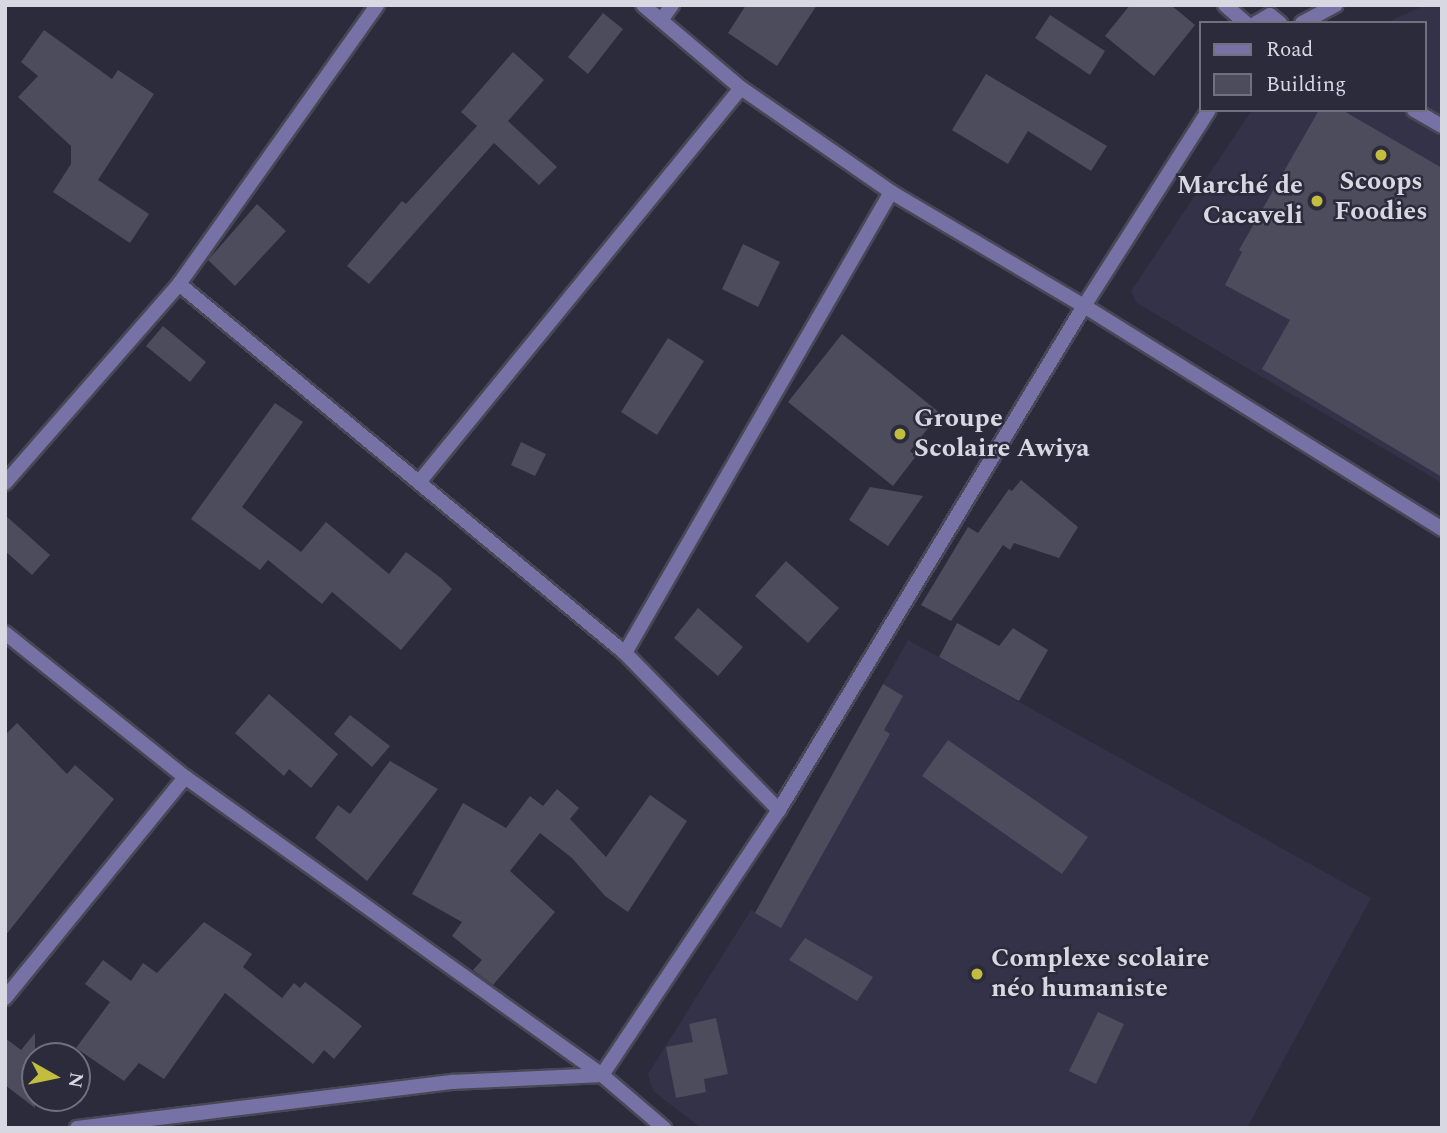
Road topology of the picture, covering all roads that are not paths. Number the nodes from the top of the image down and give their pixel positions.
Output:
1 (377, 5) edge
2 (643, 5) edge
3 (672, 5) edge
4 (1225, 5) edge
5 (1336, 5) edge
6 (662, 19) junction
7 (1244, 21) edge
8 (1306, 21) edge
9 (741, 88) junction
10 (1208, 112) edge
11 (1417, 112) edge
12 (1442, 126) edge
13 (891, 192) junction
14 (179, 284) junction
15 (1084, 306) junction
16 (420, 481) junction
17 (5, 483) edge
18 (1442, 528) edge
19 (5, 633) edge
20 (625, 653) junction
21 (185, 777) junction
22 (779, 810) junction
23 (5, 998) edge
24 (602, 1075) junction
25 (77, 1128) edge
26 (664, 1128) edge

1 - 14 street
2 - 6 street
3 - 6 street
4 - 7 street
5 - 8 street
6 - 9 street
9 - 13 street
9 - 16 street
10 - 15 street
11 - 12 street
13 - 15 street
13 - 20 street
14 - 16 street
14 - 17 street
15 - 18 street
15 - 22 street
16 - 20 street
19 - 21 street
20 - 22 street
21 - 23 street
21 - 24 street
22 - 24 street
24 - 25 street
24 - 26 street

